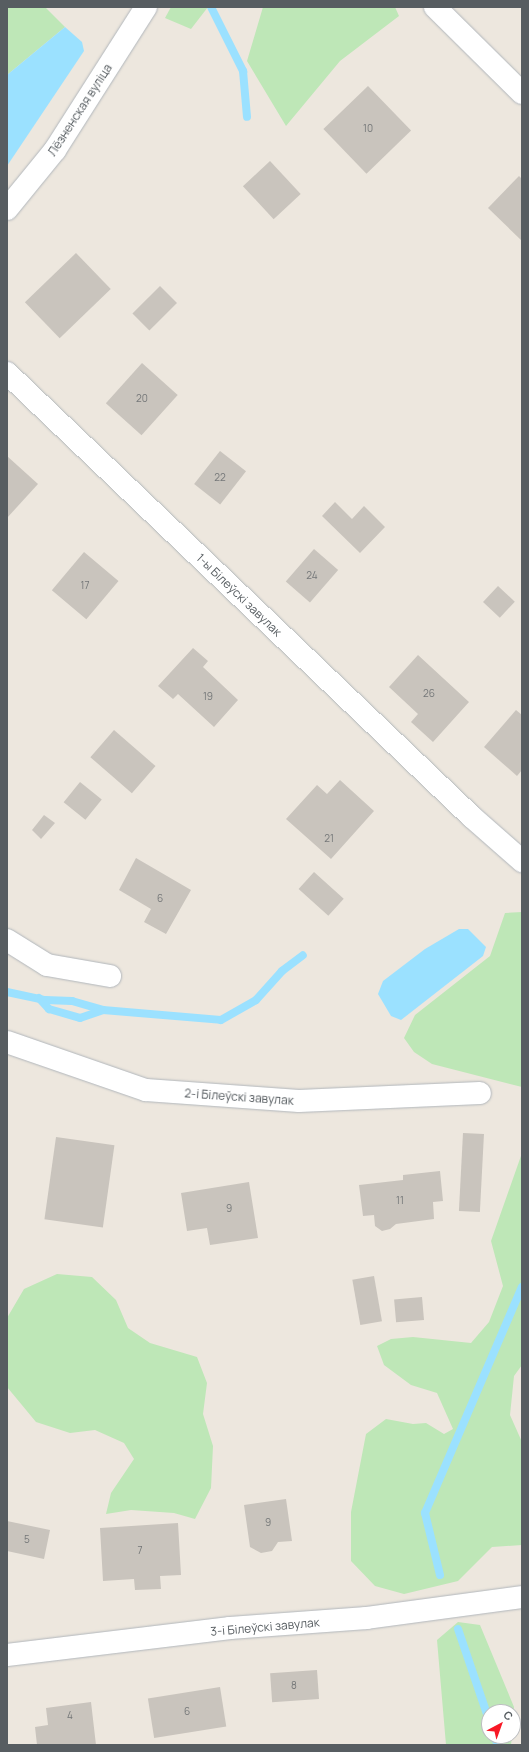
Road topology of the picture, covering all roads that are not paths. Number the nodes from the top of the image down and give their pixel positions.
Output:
1 (146, 7) edge
2 (435, 7) edge
3 (522, 93) edge
4 (7, 209) edge
5 (7, 373) edge
6 (522, 861) edge
7 (7, 940) edge
8 (110, 976) dead end
9 (7, 1042) edge
10 (480, 1093) dead end
11 (522, 1597) edge
12 (7, 1656) edge

1 - 4 street, Лёзненская вуліца
2 - 3 street
5 - 6 street, 1-ы Білеўскі завулак
7 - 8 street
9 - 10 street, 2-і Білеўскі завулак
11 - 12 street, 3-і Білеўскі завулак

